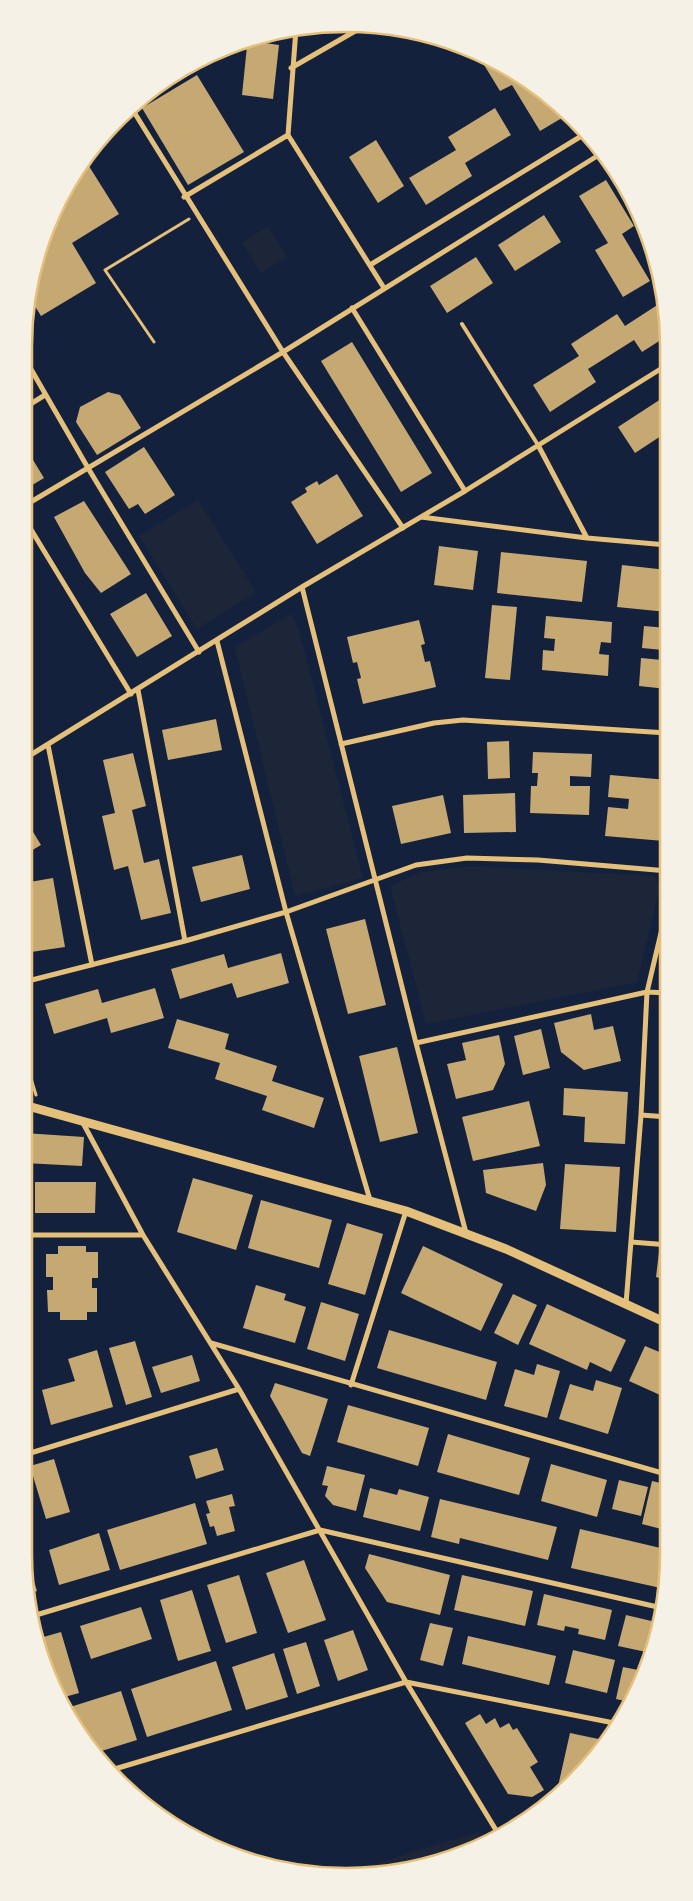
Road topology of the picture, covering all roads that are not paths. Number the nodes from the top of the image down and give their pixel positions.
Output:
1 (354, 32) edge
2 (295, 37) edge
3 (292, 68) junction
4 (135, 114) edge
5 (288, 135) junction
6 (581, 136) edge
7 (597, 156) edge
8 (184, 197) junction
9 (370, 265) junction
10 (384, 288) junction
11 (352, 308) junction
12 (462, 324) dead end
13 (283, 352) junction
14 (660, 369) edge
15 (32, 371) edge
16 (45, 395) junction
17 (32, 403) edge
18 (538, 446) junction
19 (88, 468) junction
20 (465, 491) junction
21 (32, 501) edge
22 (421, 517) junction
23 (403, 528) junction
24 (32, 531) edge
25 (587, 538) junction
26 (660, 544) edge
27 (302, 587) junction
28 (217, 641) junction
29 (199, 652) junction
30 (138, 690) junction
31 (131, 694) junction
32 (660, 733) edge
33 (48, 744) junction
34 (341, 744) junction
35 (32, 754) edge
36 (660, 870) edge
37 (376, 880) junction
38 (286, 912) junction
39 (660, 938) edge
40 (185, 941) junction
41 (92, 965) junction
42 (32, 980) edge
43 (647, 992) junction
44 (660, 993) edge
45 (416, 1043) junction
46 (32, 1107) edge
47 (641, 1115) junction
48 (660, 1116) edge
49 (83, 1123) junction
50 (370, 1200) junction
51 (406, 1211) junction
52 (466, 1234) junction
53 (32, 1235) edge
54 (143, 1235) junction
55 (631, 1242) junction
56 (660, 1244) edge
57 (626, 1304) junction
58 (660, 1320) edge
59 (210, 1342) junction
60 (351, 1385) junction
61 (239, 1390) junction
62 (32, 1453) edge
63 (660, 1472) edge
64 (320, 1530) junction
65 (656, 1607) edge
66 (39, 1614) edge
67 (406, 1682) junction
68 (612, 1723) edge
69 (115, 1768) edge
70 (496, 1830) edge

1 - 3 street
2 - 3 street
3 - 5 street
4 - 8 street
5 - 8 street
5 - 9 street
6 - 9 street
7 - 10 street
8 - 13 street
9 - 10 street
10 - 11 street
11 - 13 street
11 - 20 street
12 - 18 lane
13 - 19 street
13 - 23 street
14 - 18 street
15 - 16 street
16 - 17 street
16 - 19 street
18 - 20 street
18 - 25 street
19 - 21 street
19 - 29 street
20 - 22 street
22 - 23 street
22 - 25 street
23 - 27 street
24 - 31 street
25 - 26 street
27 - 28 street
27 - 34 street
28 - 29 street
28 - 38 street
29 - 30 street
30 - 31 street
30 - 40 street
31 - 33 street
32 - 34 street
33 - 35 street
33 - 41 street
34 - 37 street
36 - 37 street
37 - 38 street
37 - 45 street
38 - 40 street
38 - 50 street
39 - 43 street
40 - 41 street
41 - 42 street
43 - 44 street
43 - 45 street
43 - 47 street
45 - 52 street
46 - 49 street
47 - 48 street
47 - 55 street
49 - 50 street
49 - 54 street
50 - 51 street
51 - 52 street
51 - 60 street
52 - 57 street
53 - 54 street
54 - 59 street
55 - 56 street
55 - 57 street
57 - 58 street
59 - 60 street
59 - 61 street
60 - 63 street
61 - 62 street
61 - 64 street
64 - 65 street
64 - 66 street
64 - 67 street
67 - 68 street
67 - 69 street
67 - 70 street

